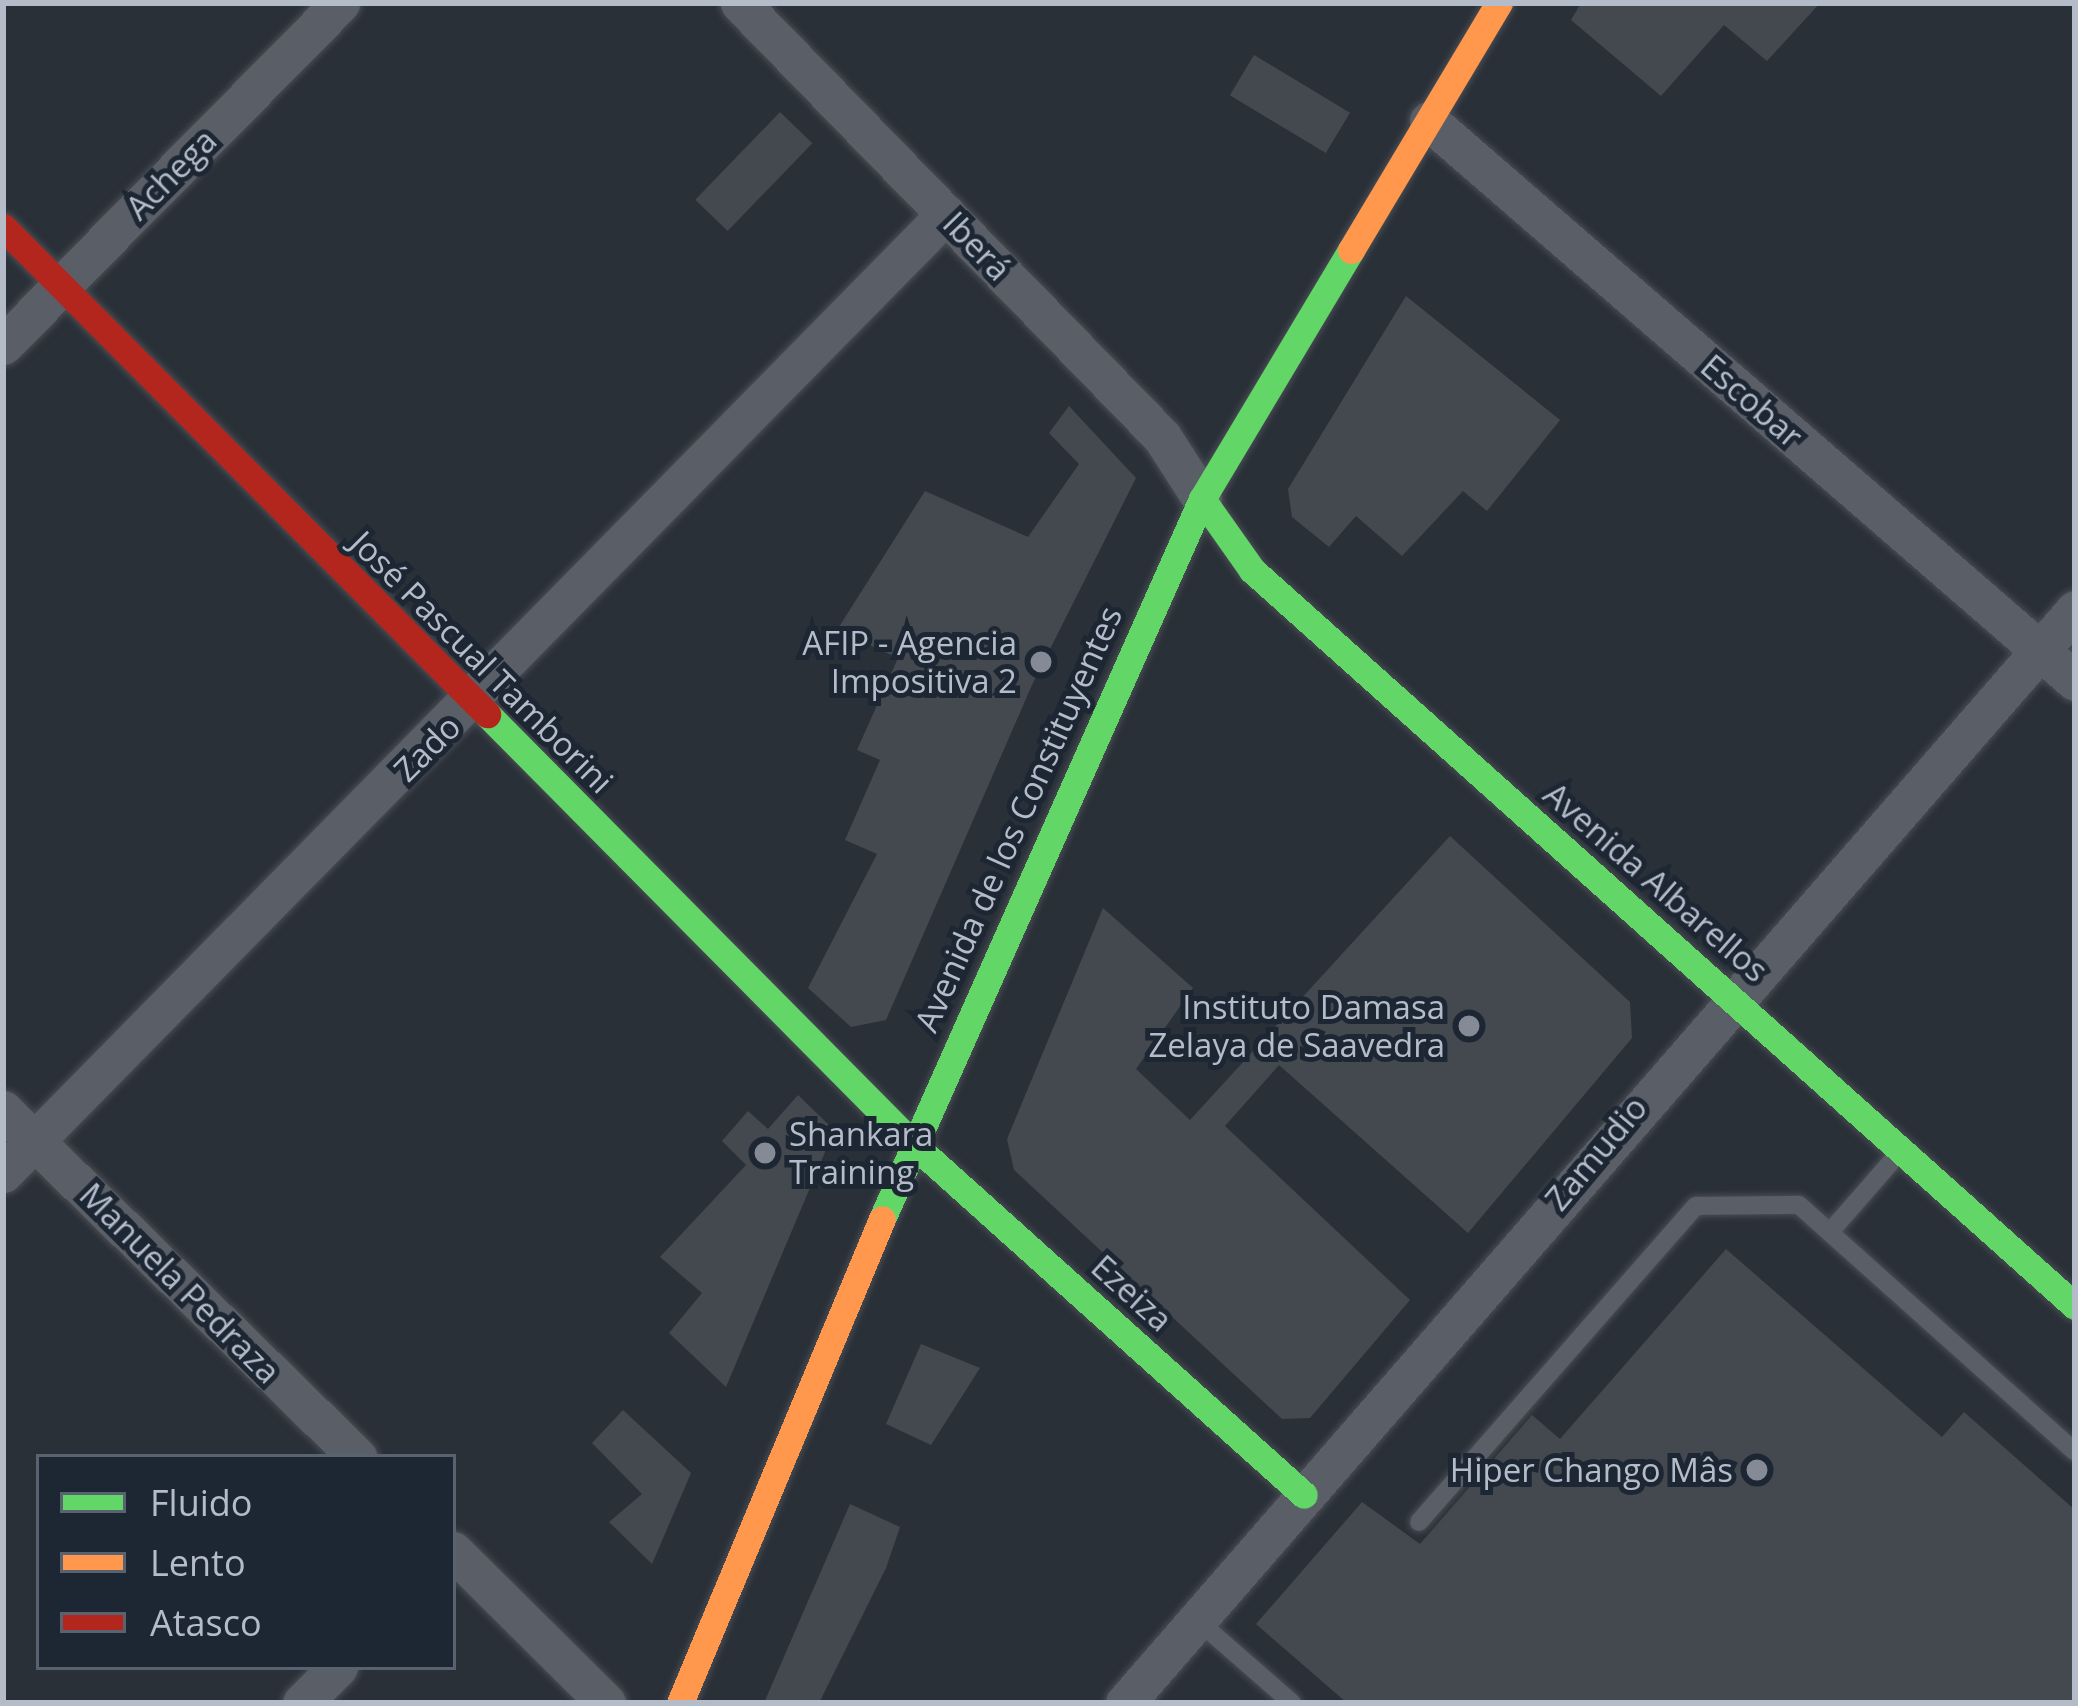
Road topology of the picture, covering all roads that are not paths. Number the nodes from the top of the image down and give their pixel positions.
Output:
1 (340, 3) edge
2 (740, 3) edge
3 (1499, 3) edge
4 (1429, 121) junction
5 (946, 214) junction
6 (3, 227) edge
7 (59, 287) junction
8 (3, 345) edge
9 (1202, 499) junction
10 (2075, 610) edge
11 (2040, 650) junction
12 (2075, 681) edge
13 (472, 704) junction
14 (1736, 1001) junction
15 (3, 1109) edge
16 (34, 1140) junction
17 (913, 1144) junction
18 (1902, 1150) junction
19 (3, 1173) edge
20 (1830, 1232) junction
21 (2075, 1306) edge
22 (2075, 1452) edge
23 (354, 1454) edge
24 (1304, 1495) junction
25 (1419, 1522) dead end
26 (456, 1555) edge
27 (1197, 1620) junction
28 (335, 1670) edge
29 (302, 1703) edge
30 (606, 1703) edge
31 (680, 1703) edge
32 (1125, 1703) edge
33 (1292, 1703) edge

1 - 7 street, Achega
2 - 5 street, Iberá
3 - 4 street, Avenida de los Constituyentes
4 - 9 street, Avenida de los Constituyentes
4 - 11 street, Escobar
5 - 9 street, Iberá
5 - 13 street, Zado
6 - 7 street, José Pascual Tamborini
7 - 8 street, Achega
7 - 13 street, José Pascual Tamborini
9 - 14 street, Avenida Albarellos
9 - 17 street, Avenida de los Constituyentes
10 - 11 street, Zamudio
11 - 12 street, Escobar
11 - 14 street, Zamudio
13 - 16 street, Zado
13 - 17 street, José Pascual Tamborini
14 - 18 street, Avenida Albarellos
14 - 24 street, Zamudio
15 - 16 street, Manuela Pedraza
16 - 19 street, Zado
16 - 23 street, Manuela Pedraza
17 - 24 street, Ezeiza
17 - 31 street, Avenida de los Constituyentes
18 - 20 lane
18 - 21 street, Avenida Albarellos
20 - 22 lane
20 - 25 lane
24 - 27 street, Zamudio
26 - 30 street
27 - 32 street, Zamudio
27 - 33 lane
28 - 29 street

